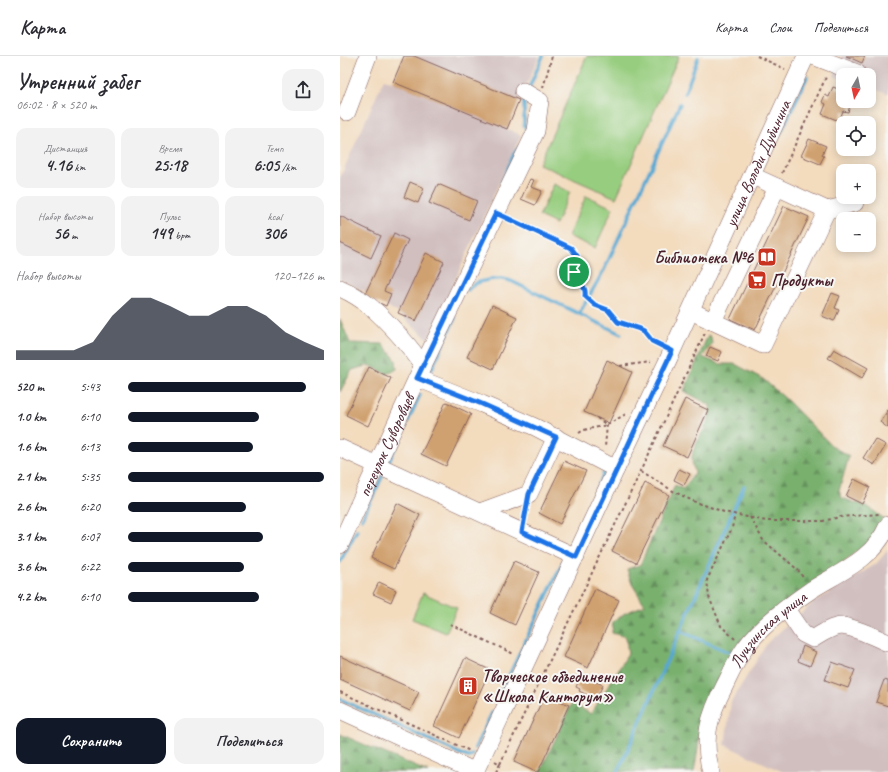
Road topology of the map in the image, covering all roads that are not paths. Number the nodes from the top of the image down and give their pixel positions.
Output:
1 (368, 56) edge
2 (806, 56) edge
3 (813, 56) edge
4 (844, 68) edge
5 (523, 91) dead end
6 (347, 112) dead end
7 (752, 176) junction
8 (777, 187) junction
9 (851, 204) edge
10 (827, 210) junction
11 (720, 244) junction
12 (744, 255) junction
13 (340, 288) edge
14 (690, 311) junction
15 (711, 321) junction
16 (420, 372) junction
17 (560, 440) junction
18 (340, 448) edge
19 (376, 465) junction
20 (610, 465) junction
21 (480, 512) junction
22 (884, 519) edge
23 (340, 545) edge
24 (576, 557) junction
25 (786, 609) junction
26 (888, 643) edge
27 (340, 710) edge
28 (476, 772) edge
29 (711, 772) edge

1 - 6 street
2 - 7 street, улица Володи Дубинина
3 - 4 street
5 - 16 street, переулок Суворовцев
7 - 8 street
7 - 11 street, улица Володи Дубинина
8 - 10 street
8 - 12 street
9 - 10 street
10 - 15 street
11 - 12 street
11 - 14 street, улица Володи Дубинина
12 - 15 street
13 - 16 street
14 - 15 street
14 - 20 street, улица Володи Дубинина
16 - 17 street
16 - 19 street, переулок Суворовцев
17 - 20 street
17 - 21 street
18 - 19 street
19 - 21 street
19 - 23 street, переулок Суворовцев
20 - 24 street, улица Володи Дубинина
21 - 24 street
22 - 25 street, Луизинская улица
24 - 28 street, улица Володи Дубинина
25 - 26 street
25 - 29 street, Луизинская улица
27 - 28 street

